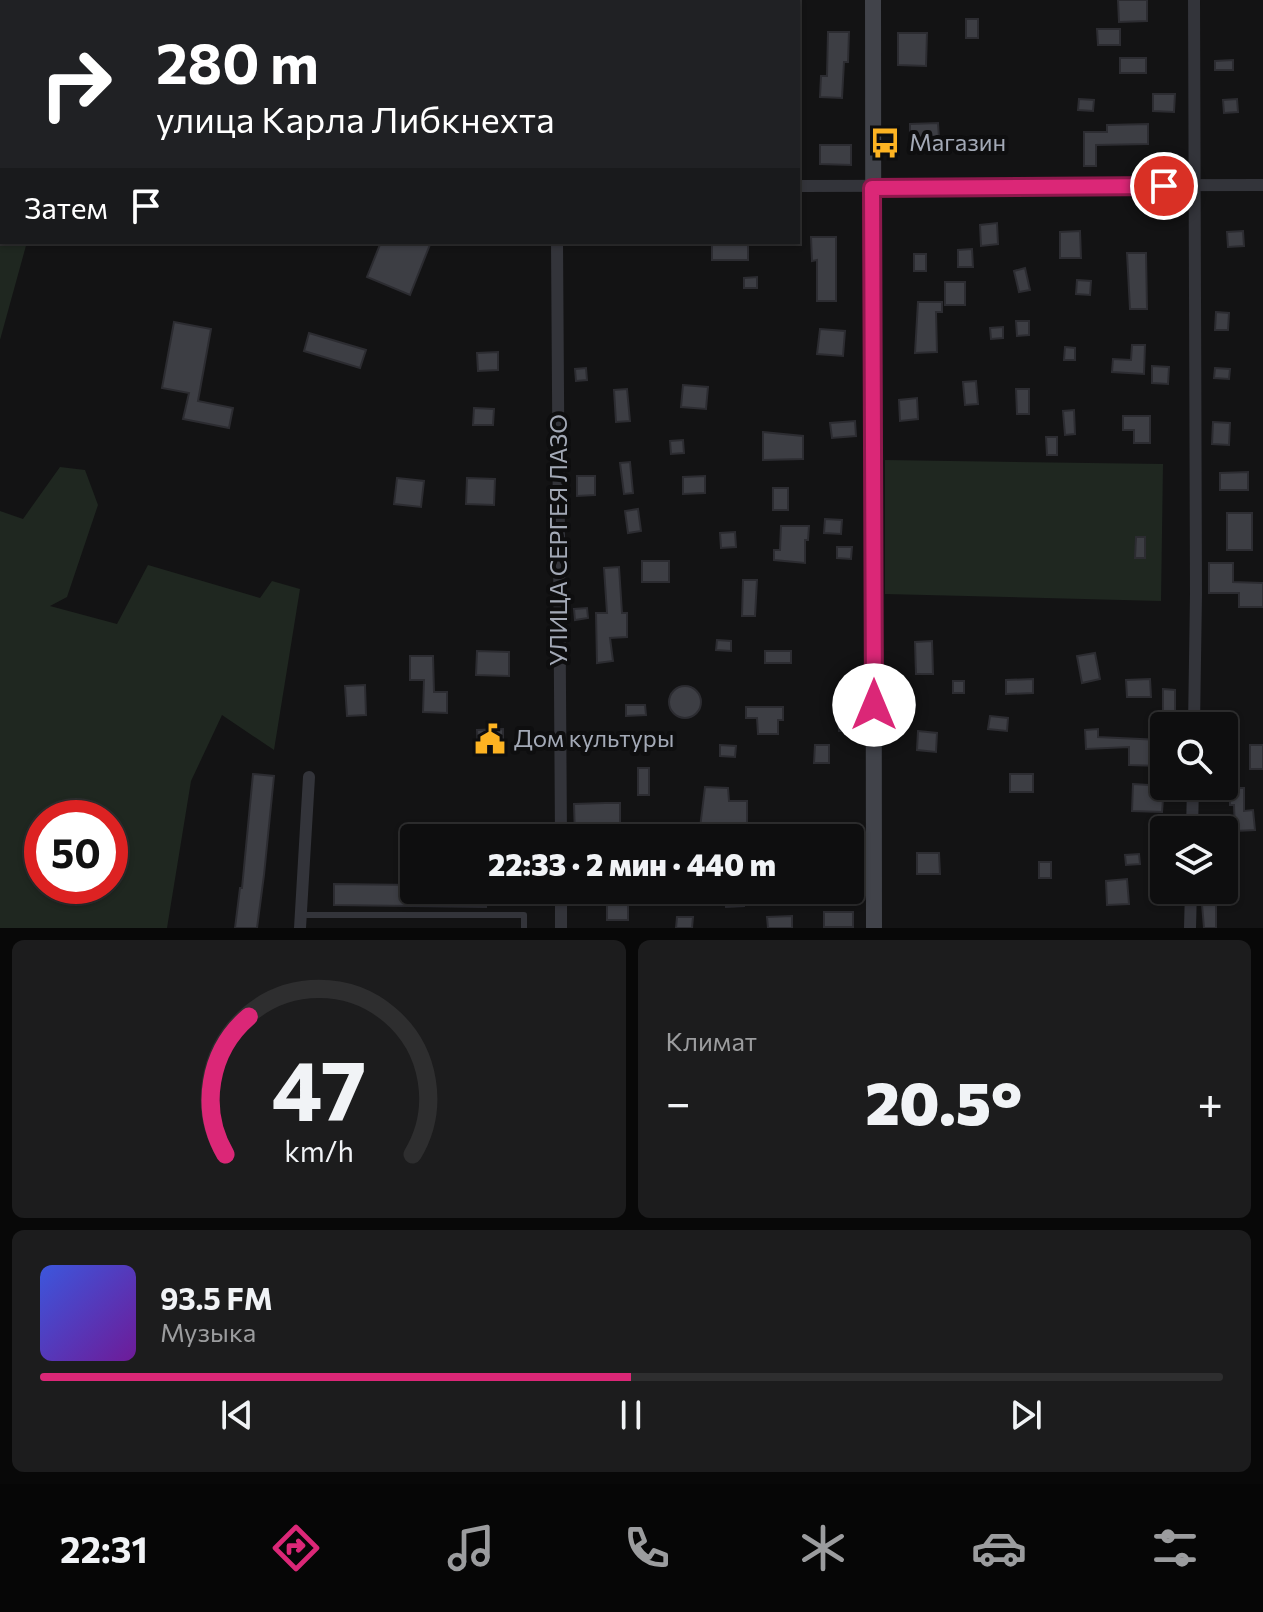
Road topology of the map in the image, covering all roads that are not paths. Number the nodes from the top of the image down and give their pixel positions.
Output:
1 (873, 0) edge
2 (1194, 0) edge
3 (1195, 185) junction
4 (1263, 185) edge
5 (800, 186) edge
6 (872, 188) junction
7 (557, 244) edge
8 (1194, 712) edge
9 (309, 777) dead end
10 (561, 824) edge
11 (561, 904) edge
12 (1191, 904) edge
13 (300, 921) edge
14 (524, 928) edge
15 (561, 928) edge
16 (874, 928) edge
17 (1190, 928) edge

1 - 6 main road
2 - 3 street
3 - 4 street
3 - 6 street
3 - 8 street
5 - 6 street
6 - 16 main road
7 - 10 street, УЛИЦА СЕРГЕЯ ЛАЗО
9 - 13 street
11 - 15 street
12 - 17 street
13 - 14 lane

